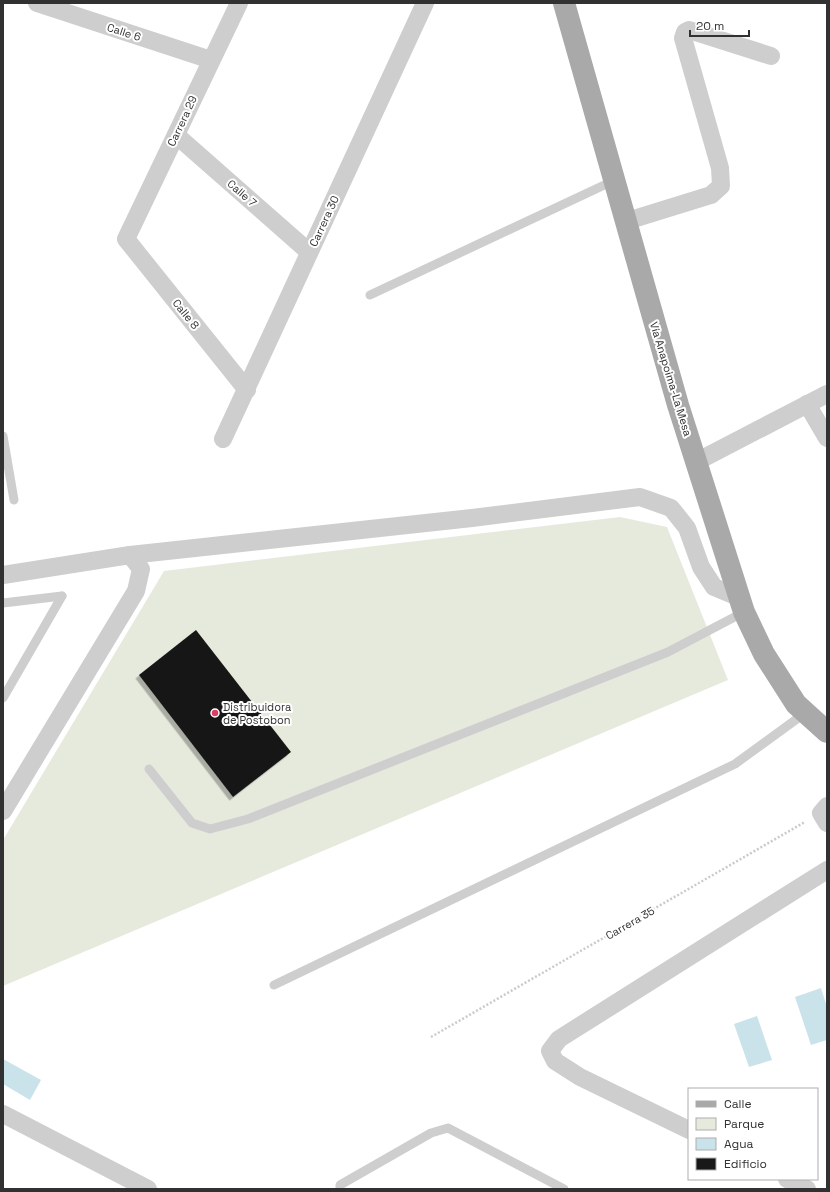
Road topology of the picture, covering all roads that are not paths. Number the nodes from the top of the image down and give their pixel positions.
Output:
1 (37, 3) edge
2 (240, 3) edge
3 (425, 3) edge
4 (564, 3) edge
5 (771, 56) dead end
6 (211, 60) junction
7 (176, 135) junction
8 (615, 180) junction
9 (627, 221) junction
10 (126, 239) joint
11 (309, 252) junction
12 (370, 295) dead end
13 (247, 390) junction
14 (827, 394) edge
15 (807, 404) junction
16 (3, 436) edge
17 (827, 438) edge
18 (223, 439) dead end
19 (696, 462) junction
20 (14, 500) dead end
21 (130, 555) junction
22 (3, 575) edge
23 (3, 603) edge
24 (741, 604) junction
25 (3, 698) edge
26 (805, 713) junction
27 (827, 732) edge
28 (149, 768) dead end
29 (3, 811) edge
30 (827, 870) edge
31 (274, 985) dead end
32 (3, 1114) edge
33 (688, 1130) edge
34 (789, 1180) edge
35 (148, 1189) edge
36 (340, 1189) edge
37 (564, 1189) edge
38 (808, 1189) edge

1 - 6 street, Calle 6
2 - 6 street, Carrera 29
3 - 11 street, Carrera 30
4 - 8 main road, Vía Anapoima-La Mesa
5 - 9 street
6 - 7 street, Carrera 29
7 - 10 street, Carrera 29
7 - 11 street, Calle 7
8 - 9 main road, Vía Anapoima-La Mesa
8 - 12 lane
9 - 19 main road, Vía Anapoima-La Mesa
10 - 13 street, Calle 8
11 - 13 street, Carrera 30
13 - 18 street, Carrera 30
14 - 15 street
15 - 17 street
15 - 19 street
16 - 20 lane
19 - 24 main road, Vía Anapoima-La Mesa
21 - 22 street
21 - 24 street
21 - 29 street
23 - 25 lane
24 - 26 main road, Vía Anapoima-La Mesa
24 - 28 lane
26 - 27 main road, Vía Anapoima-La Mesa
26 - 31 lane
30 - 33 street
32 - 35 street
34 - 38 street
36 - 37 lane

